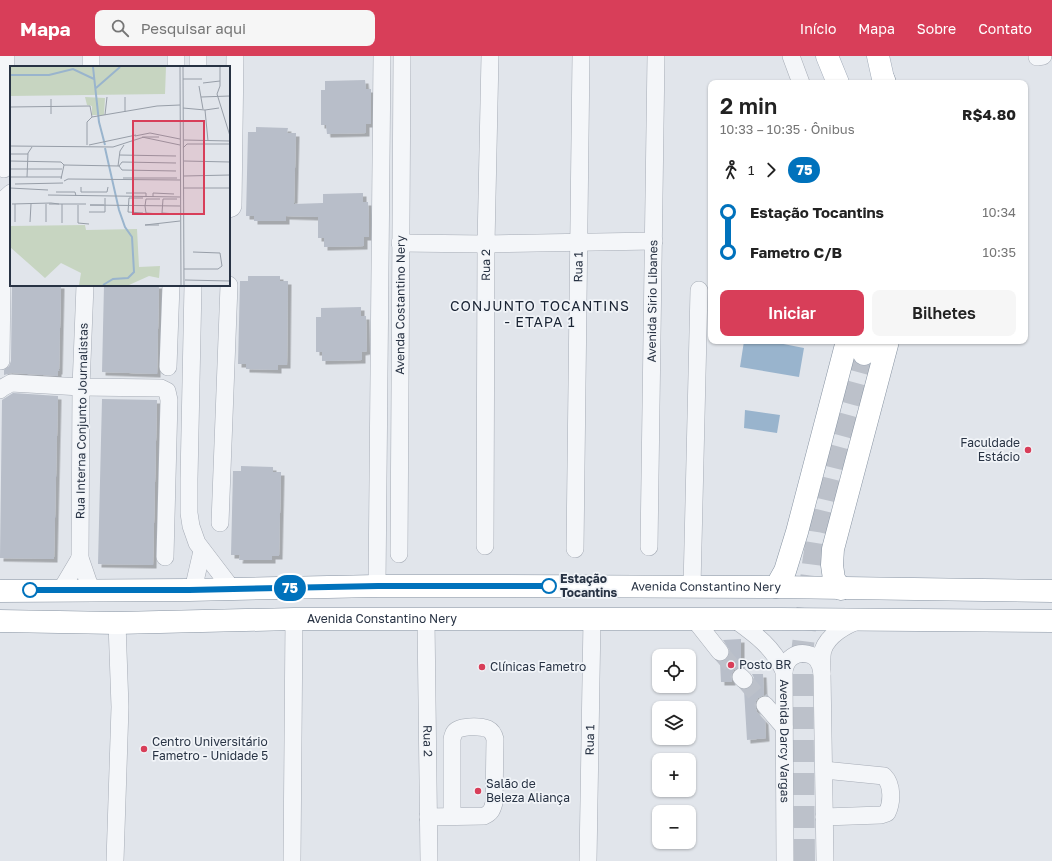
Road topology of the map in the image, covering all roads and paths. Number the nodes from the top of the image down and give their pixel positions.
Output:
1 (6, 56) edge
2 (91, 56) edge
3 (235, 56) edge
4 (382, 56) edge
5 (402, 56) edge
6 (490, 56) edge
7 (581, 56) edge
8 (656, 56) edge
9 (791, 56) edge
10 (827, 56) edge
11 (878, 56) edge
12 (90, 66) edge
13 (800, 80) edge
14 (837, 80) edge
15 (884, 80) edge
16 (4, 169) dead end
17 (10, 194) edge
18 (230, 209) edge
19 (654, 241) junction
20 (579, 242) junction
21 (400, 243) junction
22 (486, 244) junction
23 (85, 286) edge
24 (171, 286) edge
25 (193, 286) edge
26 (229, 286) edge
27 (699, 290) dead end
28 (846, 344) edge
29 (866, 344) edge
30 (868, 344) edge
31 (887, 344) edge
32 (1, 361) dead end
33 (168, 367) dead end
34 (81, 387) junction
35 (0, 390) edge
36 (220, 523) dead end
37 (485, 546) dead end
38 (649, 547) dead end
39 (575, 549) dead end
40 (202, 551) junction
41 (400, 554) dead end
42 (80, 558) junction
43 (165, 558) dead end
44 (378, 586) junction
45 (692, 587) junction
46 (776, 587) junction
47 (232, 589) junction
48 (841, 589) junction
49 (61, 590) junction
50 (91, 590) junction
51 (192, 590) junction
52 (0, 591) edge
53 (1052, 591) edge
54 (294, 619) junction
55 (592, 619) junction
56 (694, 619) junction
57 (734, 619) junction
58 (863, 619) junction
59 (426, 620) junction
60 (0, 621) edge
61 (1052, 621) edge
62 (117, 623) junction
63 (720, 652) tunnel mouth
64 (784, 671) junction
65 (822, 673) junction
66 (765, 705) tunnel mouth
67 (784, 727) junction
68 (824, 770) junction
69 (452, 816) junction
70 (428, 817) junction
71 (824, 817) junction
72 (115, 861) edge
73 (292, 861) edge
74 (429, 861) edge
75 (588, 861) edge
76 (785, 861) edge
77 (825, 861) edge

1 - 16 street
2 - 12 street
3 - 18 street
4 - 44 street
5 - 21 street, Avenda Costantino Nery
6 - 22 street, Rua 2
7 - 20 street, Rua 1
8 - 19 street, Avenida Sirio Libanes
9 - 13 street
10 - 14 main road
11 - 15 main road
17 - 32 street
19 - 20 street
19 - 38 street, Avenida Sirio Libanes
20 - 22 street
20 - 39 street, Rua 1
21 - 22 street
21 - 41 street, Avenda Costantino Nery
22 - 37 street, Rua 2
23 - 34 street, Rua Interna Conjunto Journalistas
24 - 33 street
25 - 40 street
26 - 36 street
27 - 45 street
28 - 46 main road
29 - 30 main road
31 - 48 main road
34 - 35 street
34 - 42 street, Rua Interna Conjunto Journalistas
34 - 43 street
40 - 47 street
40 - 51 street
42 - 49 street
42 - 50 street, Rua Interna Conjunto Journalistas
44 - 45 main road, Avenida Constantino Nery
44 - 47 main road, Avenida Constantino Nery
45 - 46 main road, Avenida Constantino Nery
46 - 48 main road, Avenida Constantino Nery
47 - 51 main road, Avenida Constantino Nery
48 - 53 main road, Avenida Constantino Nery
49 - 50 main road, Avenida Constantino Nery
49 - 52 main road, Avenida Constantino Nery
50 - 51 main road, Avenida Constantino Nery
54 - 59 main road, Avenida Constantino Nery
54 - 62 main road, Avenida Constantino Nery
54 - 73 street
55 - 56 main road, Avenida Constantino Nery
55 - 59 main road, Avenida Constantino Nery
55 - 75 street, Rua 1
56 - 57 main road, Avenida Constantino Nery
56 - 63 street
57 - 58 main road, Avenida Constantino Nery
57 - 64 street, Avenida Darcy Vargas
58 - 61 main road, Avenida Constantino Nery
58 - 65 street
59 - 70 street, Rua 2
60 - 62 main road, Avenida Constantino Nery
62 - 72 street
64 - 65 street
64 - 67 street, Avenida Darcy Vargas
65 - 68 street
66 - 67 street
67 - 76 street, Avenida Darcy Vargas
68 - 71 street
68 - 71 street
69 - 69 street
69 - 70 street
70 - 74 street, Rua 2
71 - 77 street

